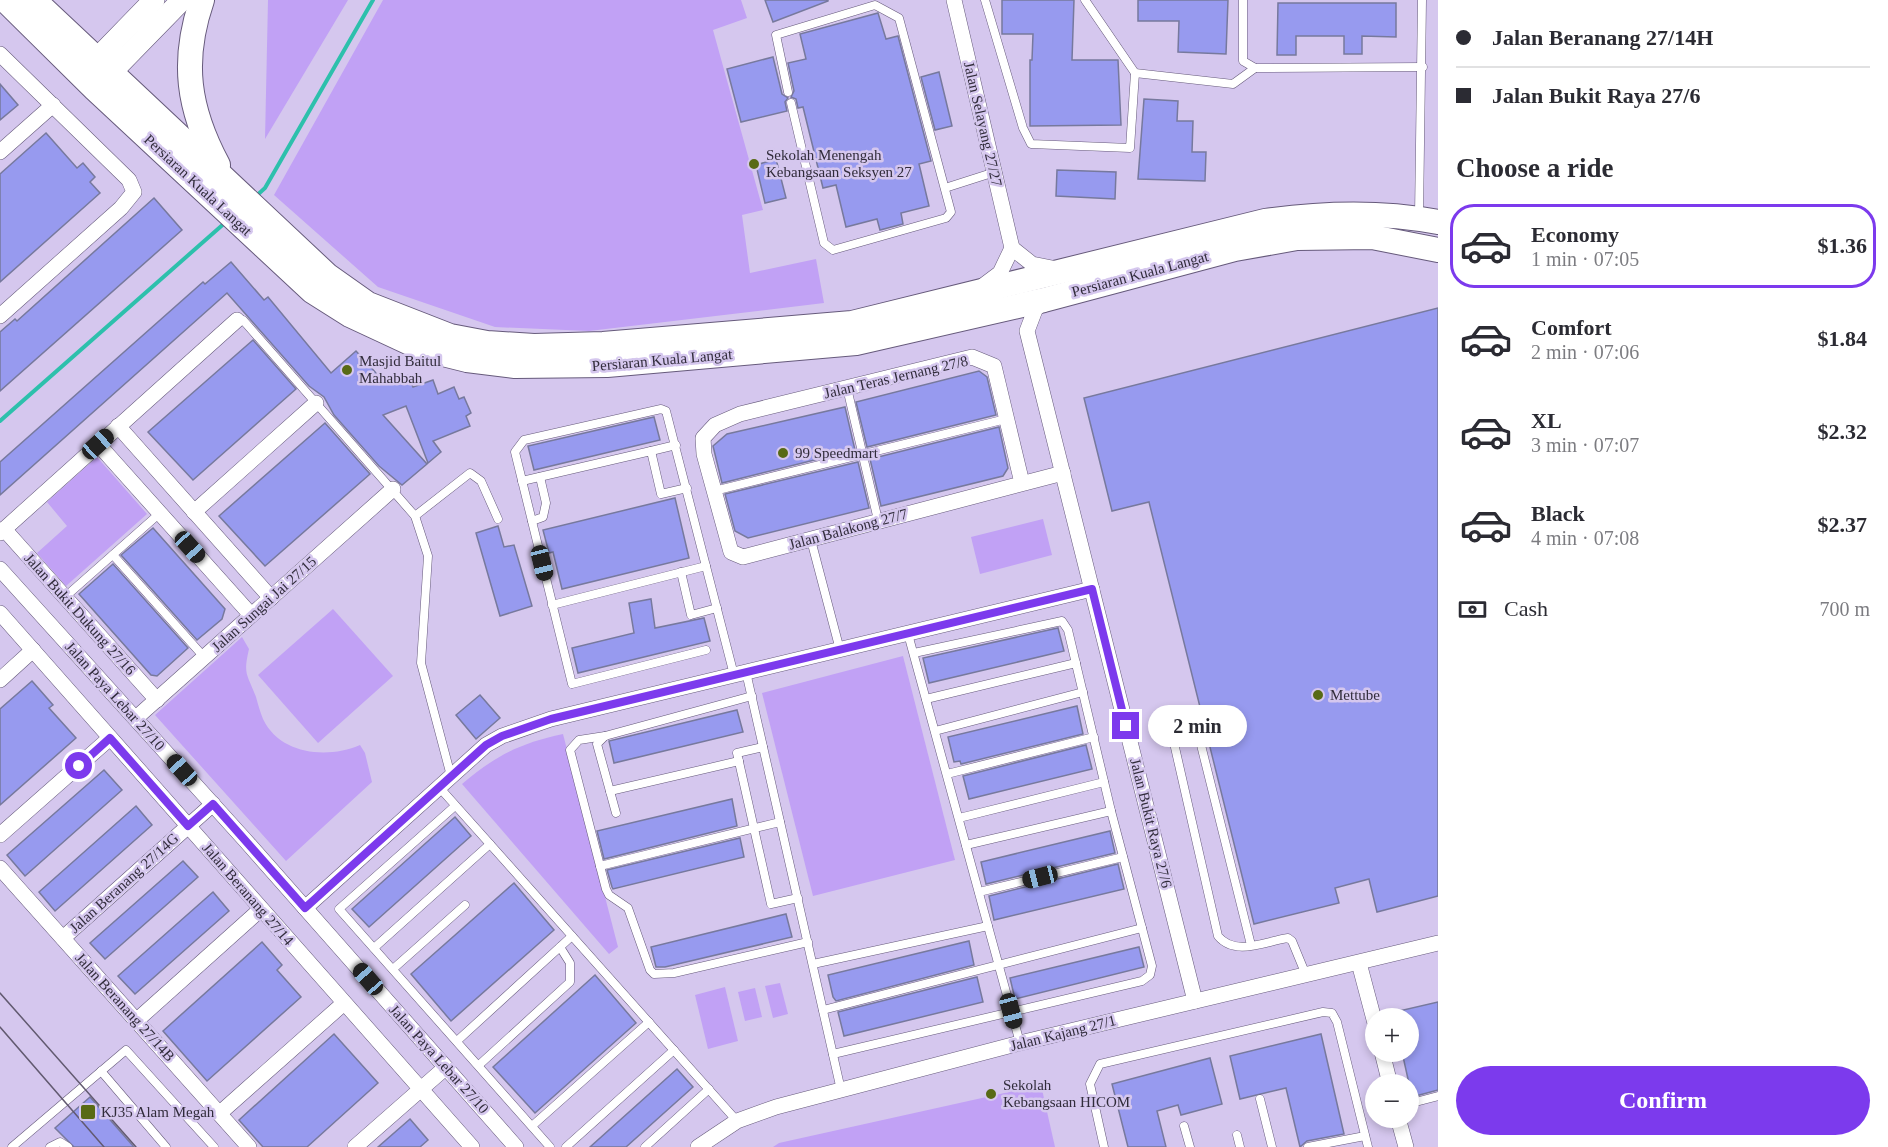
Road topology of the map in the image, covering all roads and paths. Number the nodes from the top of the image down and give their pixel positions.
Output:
1 (5, 0) edge
2 (34, 0) edge
3 (154, 0) edge
4 (182, 0) edge
5 (202, 0) edge
6 (954, 0) edge
7 (985, 0) edge
8 (1085, 0) edge
9 (1243, 0) edge
10 (1422, 0) edge
11 (0, 54) edge
12 (1423, 67) junction
13 (1255, 68) junction
14 (1135, 73) junction
15 (95, 75) junction
16 (788, 92) dead end
17 (791, 103) dead end
18 (53, 105) junction
19 (0, 152) edge
20 (995, 172) junction
21 (945, 188) junction
22 (231, 196) junction
23 (1428, 220) edge
24 (1234, 239) junction
25 (1012, 248) junction
26 (1438, 250) edge
27 (1064, 270) junction
28 (964, 294) junction
29 (1044, 300) junction
30 (999, 310) junction
31 (0, 316) edge
32 (237, 320) joint
33 (1027, 331) junction
34 (854, 333) junction
35 (847, 388) junction
36 (316, 403) junction
37 (1006, 419) junction
38 (118, 426) junction
39 (98, 444) junction
40 (676, 445) junction
41 (651, 451) junction
42 (704, 454) joint
43 (862, 454) junction
44 (1063, 473) junction
45 (540, 477) junction
46 (522, 481) junction
47 (1022, 483) junction
48 (687, 488) junction
49 (393, 489) junction
50 (714, 491) junction
51 (194, 512) junction
52 (160, 513) junction
53 (416, 516) junction
54 (498, 519) dead end
55 (878, 520) junction
56 (532, 521) junction
57 (2, 531) edge
58 (811, 540) junction
59 (113, 555) junction
60 (706, 566) junction
61 (0, 569) edge
62 (681, 572) junction
63 (1092, 589) junction
64 (65, 597) junction
65 (271, 598) junction
66 (552, 605) junction
67 (717, 608) junction
68 (0, 613) edge
69 (251, 615) junction
70 (909, 634) junction
71 (33, 650) junction
72 (706, 650) dead end
73 (840, 650) junction
74 (914, 653) junction
75 (204, 657) junction
76 (1076, 663) junction
77 (740, 674) junction
78 (0, 680) edge
79 (1083, 692) junction
80 (752, 696) junction
81 (157, 699) junction
82 (926, 699) junction
83 (136, 718) junction
84 (935, 731) junction
85 (605, 736) junction
86 (1094, 737) junction
87 (110, 738) junction
88 (763, 747) junction
89 (739, 761) junction
90 (947, 774) junction
91 (451, 776) junction
92 (1104, 782) junction
93 (439, 787) junction
94 (610, 791) junction
95 (213, 804) junction
96 (455, 806) junction
97 (1111, 811) junction
98 (616, 813) dead end
99 (959, 818) junction
100 (780, 822) junction
101 (188, 826) junction
102 (754, 829) junction
103 (0, 835) edge
104 (490, 844) junction
105 (966, 845) junction
106 (1123, 857) junction
107 (600, 866) junction
108 (0, 868) edge
109 (978, 892) junction
110 (798, 898) junction
111 (465, 904) dead end
112 (305, 908) junction
113 (261, 909) junction
114 (988, 926) junction
115 (1142, 928) junction
116 (572, 936) junction
117 (63, 938) junction
118 (808, 942) junction
119 (1438, 943) edge
120 (1251, 945) junction
121 (560, 947) junction
122 (374, 948) junction
123 (1359, 963) junction
124 (813, 964) junction
125 (999, 965) junction
126 (393, 969) junction
127 (1306, 975) junction
128 (1195, 1001) junction
129 (344, 1003) junction
130 (1371, 1008) edge
131 (823, 1010) junction
132 (1011, 1011) junction
133 (136, 1021) junction
134 (649, 1022) junction
135 (457, 1041) junction
136 (1020, 1043) junction
137 (674, 1050) junction
138 (833, 1054) junction
139 (479, 1065) junction
140 (446, 1068) junction
141 (101, 1071) junction
142 (421, 1089) junction
143 (709, 1089) junction
144 (841, 1090) junction
145 (1438, 1096) edge
146 (1260, 1099) dead end
147 (1419, 1101) edge
148 (220, 1113) junction
149 (737, 1121) junction
150 (532, 1126) junction
151 (1184, 1126) dead end
152 (1401, 1128) edge
153 (1237, 1134) dead end
154 (1365, 1136) junction
155 (20, 1144) edge
156 (12, 1147) edge
157 (50, 1147) edge
158 (68, 1147) edge
159 (166, 1147) edge
160 (214, 1147) edge
161 (249, 1147) edge
162 (355, 1147) edge
163 (472, 1147) edge
164 (516, 1147) edge
165 (550, 1147) edge
166 (566, 1147) edge
167 (645, 1147) edge
168 (698, 1147) edge
169 (1104, 1147) edge
170 (1190, 1147) edge
171 (1240, 1147) edge
172 (1272, 1147) edge
173 (1308, 1147) edge
174 (1368, 1147) edge
175 (1406, 1147) edge

1 - 15 main road, Persiaran Kuala Langat
2 - 15 main road, Persiaran Kuala Langat
3 - 15 main road
4 - 15 main road
5 - 22 main road
6 - 20 street, Jalan Selayang 27/27
7 - 14 lane
8 - 14 lane
9 - 13 lane
10 - 12 lane
11 - 18 street
12 - 13 lane
12 - 23 lane
13 - 14 lane
15 - 22 main road, Persiaran Kuala Langat
16 - 21 lane
17 - 21 lane
18 - 19 street
18 - 31 street
20 - 21 lane
20 - 25 street, Jalan Selayang 27/27
22 - 34 main road, Persiaran Kuala Langat
23 - 24 main road, Persiaran Kuala Langat
24 - 26 main road, Persiaran Kuala Langat
24 - 27 main road, Persiaran Kuala Langat
24 - 29 main road, Persiaran Kuala Langat
25 - 27 street
25 - 28 street
27 - 28 main road, Persiaran Kuala Langat
28 - 34 main road, Persiaran Kuala Langat
29 - 30 main road, Persiaran Kuala Langat
29 - 33 street
30 - 33 street
30 - 34 main road, Persiaran Kuala Langat
32 - 36 lane
32 - 38 street
33 - 44 street, Jalan Bukit Raya 27/6
35 - 37 street, Jalan Teras Jernang 27/8
35 - 42 street, Jalan Teras Jernang 27/8
35 - 43 lane
36 - 49 lane
36 - 51 street
37 - 43 lane
37 - 47 street, Jalan Teras Jernang 27/8
38 - 39 street
38 - 51 street
39 - 52 street
39 - 57 street
40 - 41 lane
40 - 46 lane
40 - 48 lane
41 - 45 lane
41 - 48 lane
42 - 50 street, Jalan Balakong 27/7
43 - 50 lane
43 - 55 lane
44 - 47 street, Jalan Balakong 27/7
44 - 63 street, Jalan Bukit Raya 27/6
45 - 46 lane
45 - 56 lane
46 - 56 lane
47 - 55 street, Jalan Balakong 27/7
48 - 60 lane
49 - 53 lane
49 - 65 street, Jalan Sungai Jai 27/15
50 - 58 street, Jalan Balakong 27/7
51 - 65 street
52 - 59 lane
52 - 69 street
53 - 54 lane
53 - 91 lane
55 - 58 street, Jalan Balakong 27/7
56 - 66 lane
57 - 64 street, Jalan Bukit Dukung 27/16
58 - 73 lane
59 - 64 lane
59 - 75 lane
60 - 62 lane
60 - 67 lane
61 - 83 street, Jalan Paya Lebar 27/10
62 - 66 lane
62 - 67 lane
63 - 70 street
63 - 128 street, Jalan Bukit Raya 27/6
64 - 81 street, Jalan Bukit Dukung 27/16
65 - 69 street, Jalan Sungai Jai 27/15
66 - 72 lane
67 - 77 lane
68 - 71 street, Jalan Beranang 27/14
69 - 75 street, Jalan Sungai Jai 27/15
70 - 73 street
70 - 74 lane
71 - 78 street
71 - 87 street, Jalan Beranang 27/14
73 - 77 street
74 - 76 lane
74 - 82 lane
75 - 81 street, Jalan Sungai Jai 27/15
76 - 79 lane
76 - 82 lane
77 - 80 lane
77 - 91 street
79 - 84 lane
79 - 86 lane
80 - 85 lane
80 - 88 lane
81 - 83 street, Jalan Sungai Jai 27/15
82 - 84 lane
83 - 95 street, Jalan Paya Lebar 27/10
84 - 90 lane
85 - 94 lane
85 - 107 lane
86 - 90 lane
86 - 92 lane
87 - 101 street, Jalan Beranang 27/14
87 - 103 street
88 - 89 lane
88 - 100 lane
89 - 94 lane
89 - 102 lane
90 - 99 lane
91 - 93 street
92 - 97 lane
92 - 99 lane
93 - 96 lane
93 - 112 street
94 - 98 lane
95 - 101 street, Jalan Beranang 27/14G
95 - 112 street, Jalan Paya Lebar 27/10
96 - 104 lane
96 - 122 lane
97 - 105 lane
97 - 106 lane
99 - 105 lane
100 - 102 lane
100 - 110 lane
101 - 113 street, Jalan Beranang 27/14
101 - 117 street, Jalan Beranang 27/14G
102 - 107 lane
102 - 110 lane
104 - 116 lane
104 - 122 lane
105 - 109 lane
106 - 109 lane
106 - 115 lane
107 - 118 lane
108 - 117 street, Jalan Beranang 27/14B
109 - 114 lane
110 - 118 lane
111 - 126 lane
112 - 140 street, Jalan Paya Lebar 27/10
113 - 129 street, Jalan Beranang 27/14
113 - 133 street
114 - 124 lane
114 - 125 lane
115 - 125 lane
115 - 132 lane
116 - 121 lane
116 - 134 lane
117 - 133 street, Jalan Beranang 27/14B
118 - 124 lane
119 - 123 street, Jalan Kajang 27/1
120 - 120 lane
120 - 127 lane
121 - 135 lane
121 - 139 lane
122 - 126 lane
123 - 127 street, Jalan Kajang 27/1
123 - 130 street
124 - 131 lane
125 - 131 lane
125 - 132 lane
126 - 135 lane
127 - 128 street, Jalan Kajang 27/1
128 - 136 street, Jalan Kajang 27/1
129 - 142 street, Jalan Beranang 27/14
129 - 148 street
131 - 138 lane
132 - 136 lane
132 - 138 lane
133 - 148 street, Jalan Beranang 27/14B
134 - 137 lane
134 - 150 lane
135 - 139 lane
136 - 144 street, Jalan Kajang 27/1
137 - 143 lane
137 - 166 lane
138 - 144 lane
139 - 150 lane
140 - 142 street
140 - 164 street, Jalan Paya Lebar 27/10
141 - 155 lane
141 - 159 lane
141 - 160 lane
142 - 162 street
142 - 163 street, Jalan Beranang 27/14
143 - 149 lane
143 - 167 lane
144 - 149 street, Jalan Kajang 27/1
145 - 147 lane
146 - 172 lane
148 - 161 street, Jalan Beranang 27/14B
149 - 168 street, Jalan Kajang 27/1
150 - 165 lane
151 - 170 lane
152 - 175 street
153 - 171 lane
154 - 169 lane
154 - 173 lane
154 - 174 lane
155 - 156 lane
157 - 158 lane

